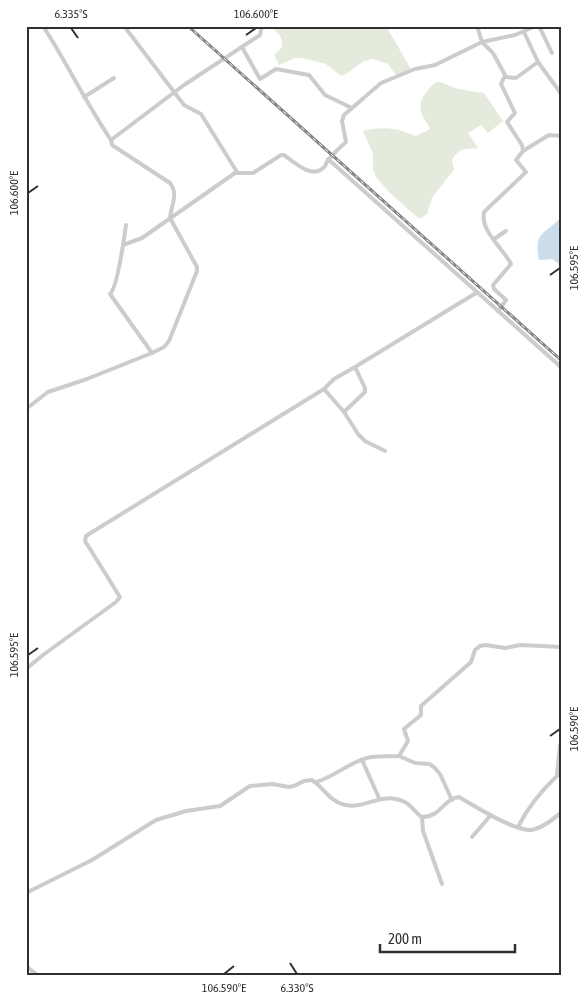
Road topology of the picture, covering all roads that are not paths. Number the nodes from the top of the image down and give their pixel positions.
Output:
1 (43, 26) edge
2 (124, 26) edge
3 (262, 26) edge
4 (477, 26) edge
5 (538, 26) edge
6 (524, 32) junction
7 (482, 42) junction
8 (242, 47) junction
9 (552, 53) dead end
10 (538, 62) junction
11 (505, 77) junction
12 (114, 78) dead end
13 (175, 92) junction
14 (562, 95) edge
15 (84, 97) junction
16 (352, 108) junction
17 (562, 136) edge
18 (111, 140) junction
19 (523, 151) junction
20 (328, 159) junction
21 (237, 172) junction
22 (170, 218) junction
23 (126, 225) dead end
24 (506, 231) dead end
25 (494, 239) junction
26 (123, 245) junction
27 (476, 293) junction
28 (498, 311) junction
29 (152, 353) junction
30 (355, 367) junction
31 (562, 368) edge
32 (324, 389) junction
33 (26, 409) edge
34 (344, 412) junction
35 (385, 451) dead end
36 (562, 647) edge
37 (26, 669) edge
38 (562, 743) edge
39 (400, 756) junction
40 (362, 760) junction
41 (316, 782) junction
42 (379, 798) junction
43 (452, 800) junction
44 (562, 812) edge
45 (490, 816) junction
46 (422, 817) junction
47 (518, 827) junction
48 (472, 837) dead end
49 (442, 884) dead end
50 (26, 892) edge
51 (26, 966) edge
52 (37, 975) edge

1 - 15 street
2 - 13 street
3 - 8 street
4 - 7 street
5 - 6 street
5 - 9 street
6 - 7 street
6 - 10 street
7 - 11 street
7 - 16 street
8 - 13 street
8 - 16 street
10 - 11 street
10 - 14 street
11 - 19 street
12 - 15 street
13 - 18 street
13 - 21 street
15 - 18 street
16 - 20 street
17 - 19 street
18 - 22 street
19 - 25 street
20 - 21 street
20 - 27 street
21 - 22 street
22 - 26 street
22 - 29 street
23 - 26 street
24 - 25 street
25 - 28 street
26 - 29 street
27 - 28 street
27 - 30 street
28 - 31 street
29 - 33 street
30 - 32 street
30 - 34 street
32 - 34 street
32 - 37 street
34 - 35 street
36 - 39 street
38 - 47 street
39 - 40 street
39 - 43 street
40 - 41 street
40 - 42 street
41 - 42 street
41 - 50 street
42 - 46 street
43 - 45 street
43 - 46 street
44 - 47 street
45 - 47 street
45 - 48 street
46 - 49 street
51 - 52 street

